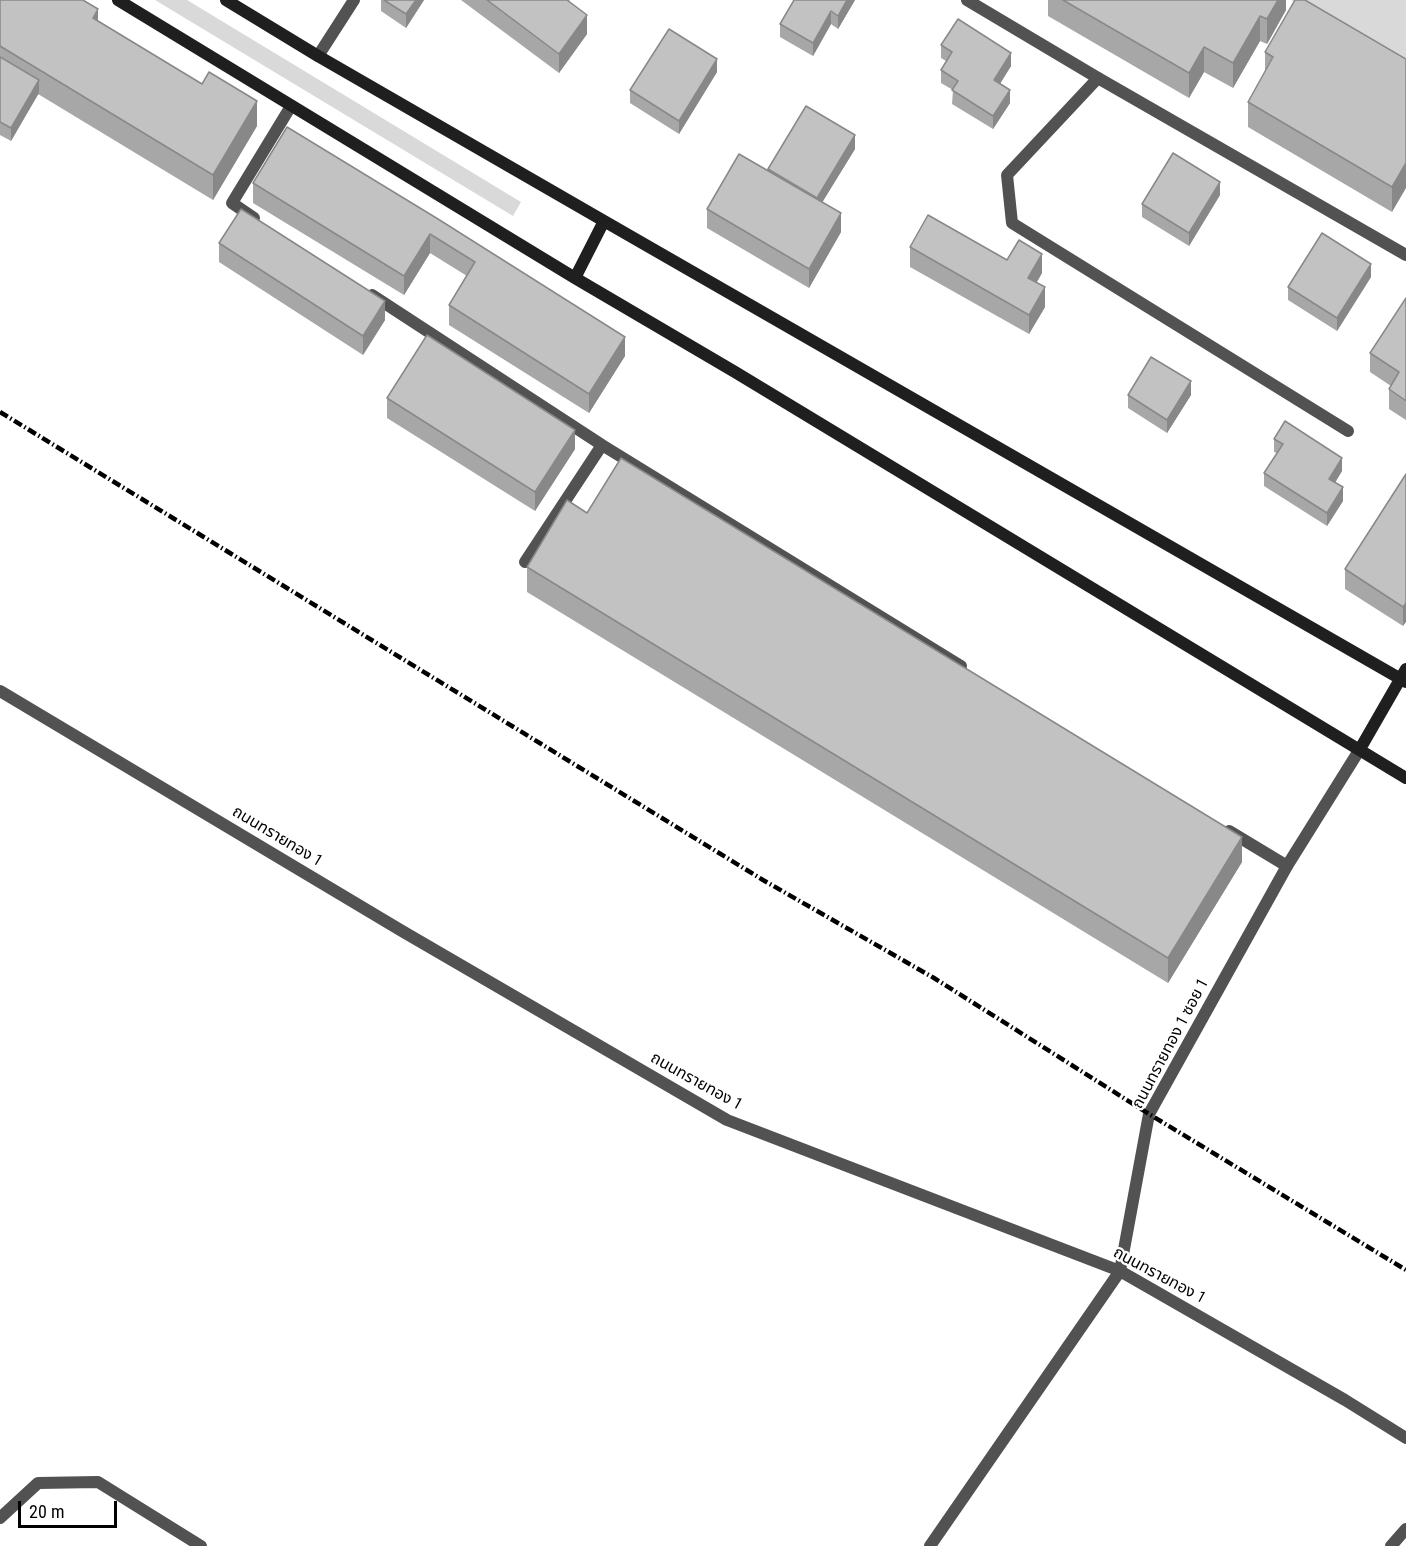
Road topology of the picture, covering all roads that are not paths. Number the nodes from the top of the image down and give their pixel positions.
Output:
1 (118, 0) edge
2 (226, 0) edge
3 (354, 0) edge
4 (967, 0) edge
5 (318, 56) junction
6 (1098, 78) junction
7 (291, 106) junction
8 (604, 221) junction
9 (262, 223) edge
10 (1406, 255) edge
11 (575, 278) junction
12 (362, 288) edge
13 (1348, 432) dead end
14 (602, 445) junction
15 (525, 562) dead end
16 (970, 671) edge
17 (1404, 676) edge
18 (0, 691) edge
19 (1360, 749) junction
20 (1406, 778) edge
21 (1215, 822) edge
22 (1287, 866) junction
23 (1120, 1271) junction
24 (1406, 1438) edge
25 (0, 1518) edge
26 (1406, 1529) edge
27 (201, 1546) edge
28 (930, 1546) edge
29 (1391, 1546) edge

1 - 7 main road
2 - 5 main road
3 - 5 street
4 - 6 street
5 - 8 main road
6 - 10 street
6 - 13 street
7 - 9 street
7 - 11 main road
8 - 11 main road
8 - 17 main road
11 - 19 main road
12 - 14 street
14 - 15 street
14 - 16 street
17 - 19 main road
18 - 23 street, ถนนทรายทอง 1
19 - 20 main road
19 - 22 street, ถนนทรายทอง 1 ซอย 1
21 - 22 street
22 - 23 street, ถนนทรายทอง 1 ซอย 1
23 - 24 street, ถนนทรายทอง 1
23 - 28 street, ถนนทรายทอง 1 ซอย 1
25 - 27 street
26 - 29 street

